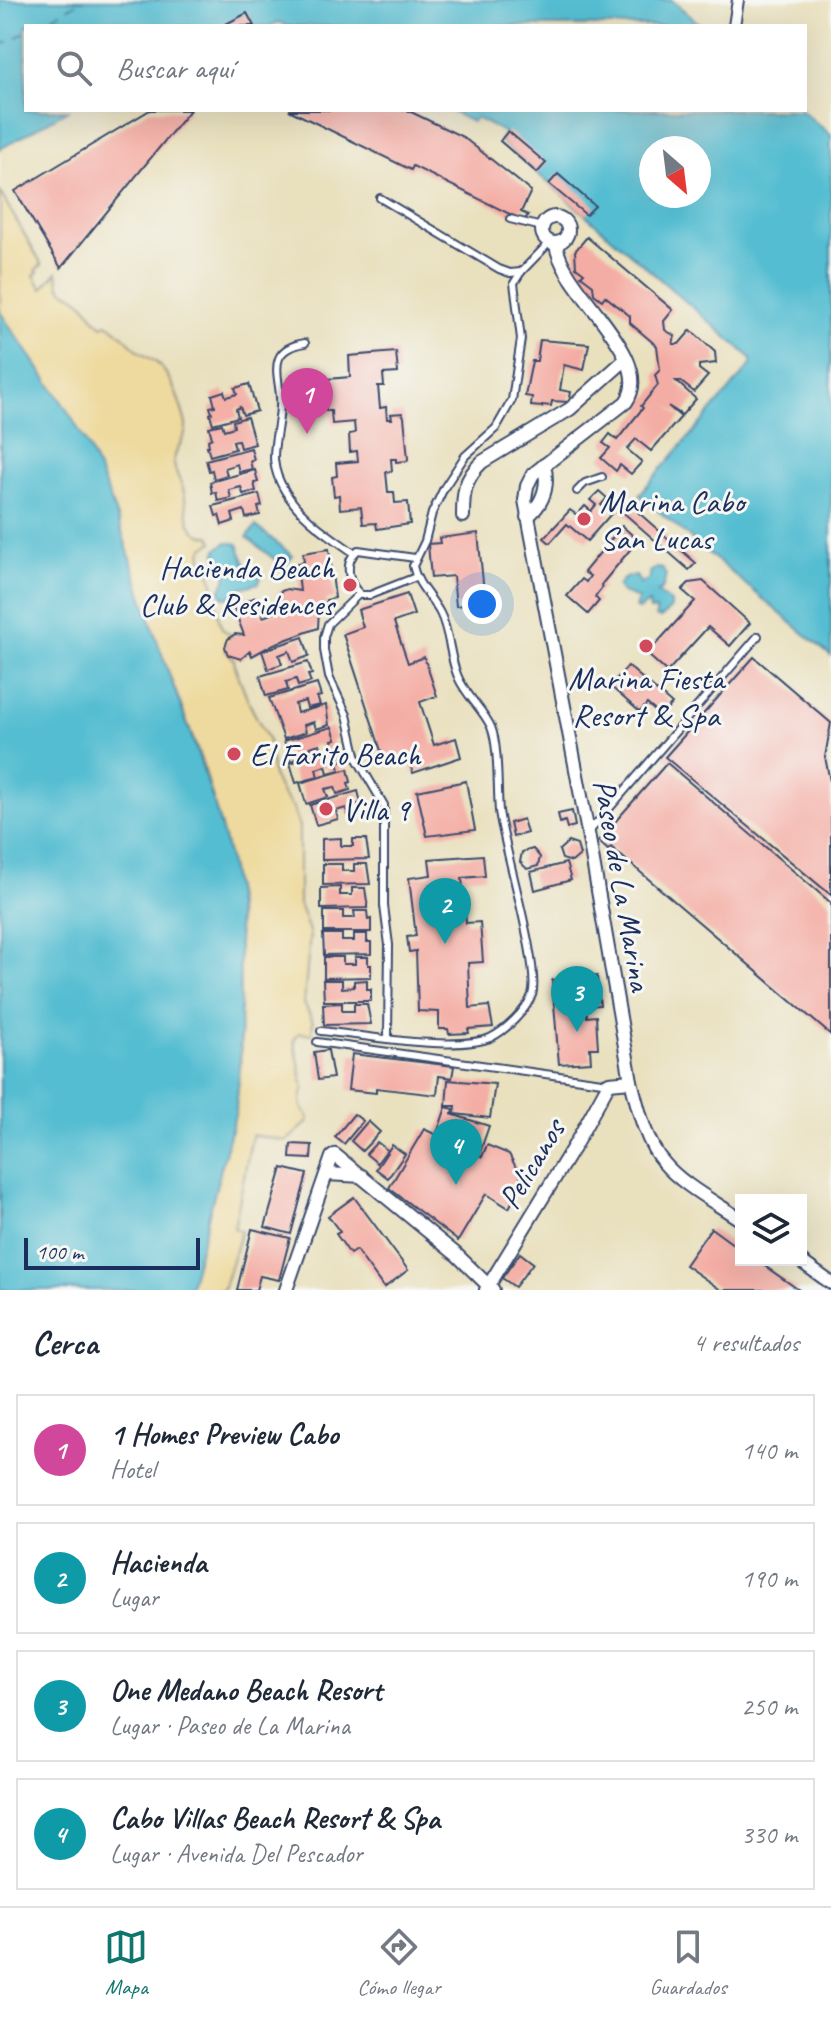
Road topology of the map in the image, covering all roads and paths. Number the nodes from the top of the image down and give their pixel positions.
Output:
1 (738, 0) edge
2 (734, 24) edge
3 (380, 198) dead end
4 (510, 219) dead end
5 (542, 227) junction
6 (553, 243) junction
7 (521, 272) junction
8 (305, 343) dead end
9 (626, 359) junction
10 (544, 465) junction
11 (602, 477) dead end
12 (577, 491) dead end
13 (463, 516) dead end
14 (527, 517) junction
15 (354, 553) junction
16 (415, 558) junction
17 (416, 577) junction
18 (359, 594) junction
19 (758, 636) dead end
20 (588, 833) junction
21 (321, 1031) dead end
22 (388, 1038) junction
23 (317, 1042) dead end
24 (631, 1081) junction
25 (609, 1083) junction
26 (327, 1174) junction
27 (362, 1176) junction
28 (735, 1216) edge
29 (807, 1266) edge
30 (831, 1283) edge
31 (489, 1288) edge
32 (286, 1290) edge

1 - 2 street
3 - 7 lane
4 - 5 lane
5 - 6 street
5 - 6 street
6 - 7 lane
6 - 9 street
7 - 16 lane
8 - 15 lane
9 - 10 street, Paseo de La Marina
9 - 13 street
10 - 14 street
10 - 14 street, Paseo de La Marina
11 - 12 lane
14 - 20 street, Paseo de La Marina
15 - 16 lane
15 - 18 lane
16 - 17 lane
17 - 18 lane
17 - 22 lane
18 - 22 lane
19 - 20 lane
20 - 24 street, Paseo de La Marina
21 - 22 lane
23 - 25 lane
24 - 25 street
24 - 28 street, Paseo de La Marina
25 - 31 street, Pelicanos
26 - 27 street
26 - 27 street
26 - 32 street
27 - 31 street
29 - 30 street

